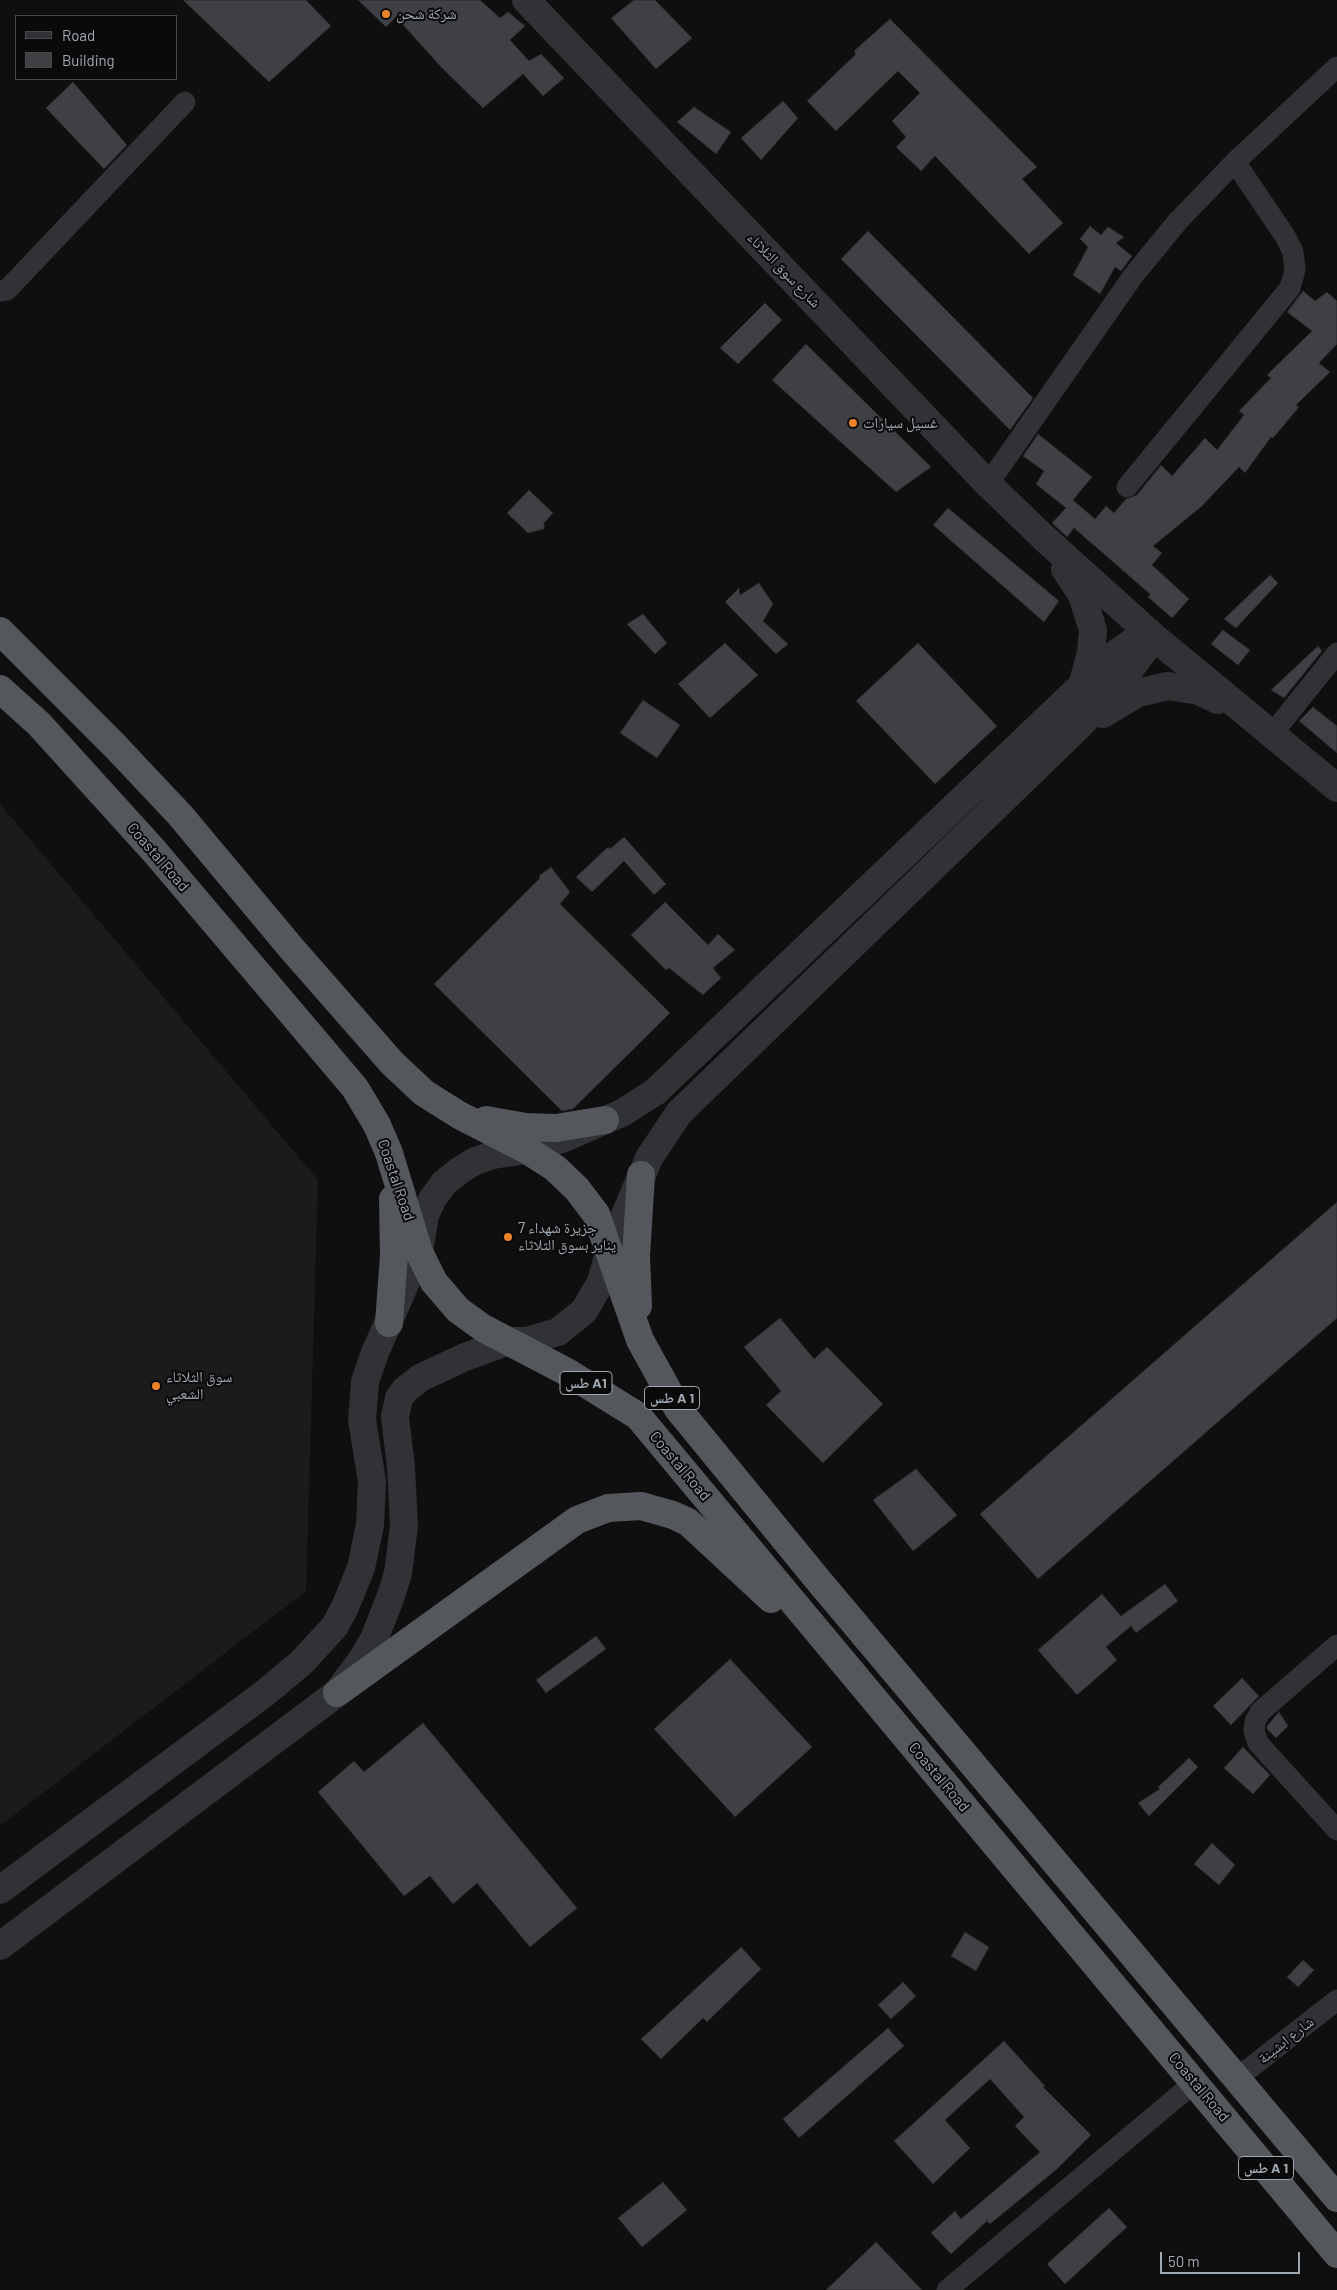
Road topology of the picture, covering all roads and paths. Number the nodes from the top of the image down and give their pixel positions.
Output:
1 (526, 0) edge
2 (1337, 67) edge
3 (185, 102) dead end
4 (1235, 162) junction
5 (0, 291) edge
6 (988, 484) junction
7 (1127, 488) dead end
8 (1044, 538) junction
9 (0, 631) edge
10 (1151, 634) junction
11 (1337, 653) edge
12 (1082, 686) junction
13 (0, 689) edge
14 (1242, 712) junction
15 (1074, 730) junction
16 (1272, 734) junction
17 (1337, 788) edge
18 (458, 1115) junction
19 (605, 1120) junction
20 (527, 1150) junction
21 (389, 1153) junction
22 (642, 1175) junction
23 (419, 1252) junction
24 (609, 1253) junction
25 (389, 1323) junction
26 (640, 1340) junction
27 (509, 1341) junction
28 (1337, 1645) edge
29 (843, 1660) junction
30 (337, 1693) junction
31 (1337, 1830) edge
32 (0, 1890) edge
33 (0, 1946) edge
34 (1337, 2000) edge
35 (1236, 2079) junction
36 (1195, 2082) junction
37 (1337, 2198) edge
38 (1337, 2254) edge
39 (947, 2290) edge

1 - 6 street, شارع سوق الثلاثاء
2 - 4 street
3 - 5 street
4 - 6 street
4 - 7 street
6 - 8 street, شارع سوق الثلاثاء
8 - 10 street
8 - 12 street
9 - 18 highway, طس A 1
10 - 12 street
10 - 14 street
10 - 15 street
11 - 16 street
12 - 19 street
13 - 21 highway, Coastal Road / طس A1
14 - 15 street
14 - 16 street
15 - 22 street
16 - 17 street
18 - 19 highway
18 - 20 highway, طس A 1
19 - 20 street
20 - 23 street
20 - 24 highway, طس A 1
21 - 23 highway, Coastal Road / طس A1
21 - 25 highway
22 - 24 street
22 - 26 highway
23 - 25 street
23 - 27 highway, Coastal Road / طس A1
24 - 26 highway, طس A 1
24 - 27 street
25 - 32 street
26 - 35 highway, طس A 1
27 - 29 highway, Coastal Road / طس A1
27 - 30 street
28 - 31 street
29 - 30 highway
29 - 36 highway, Coastal Road / طس A1
30 - 33 street
34 - 35 street, شارع ابشينة
35 - 37 highway, طس A 1
36 - 38 highway, Coastal Road / طس A 1
36 - 39 street

